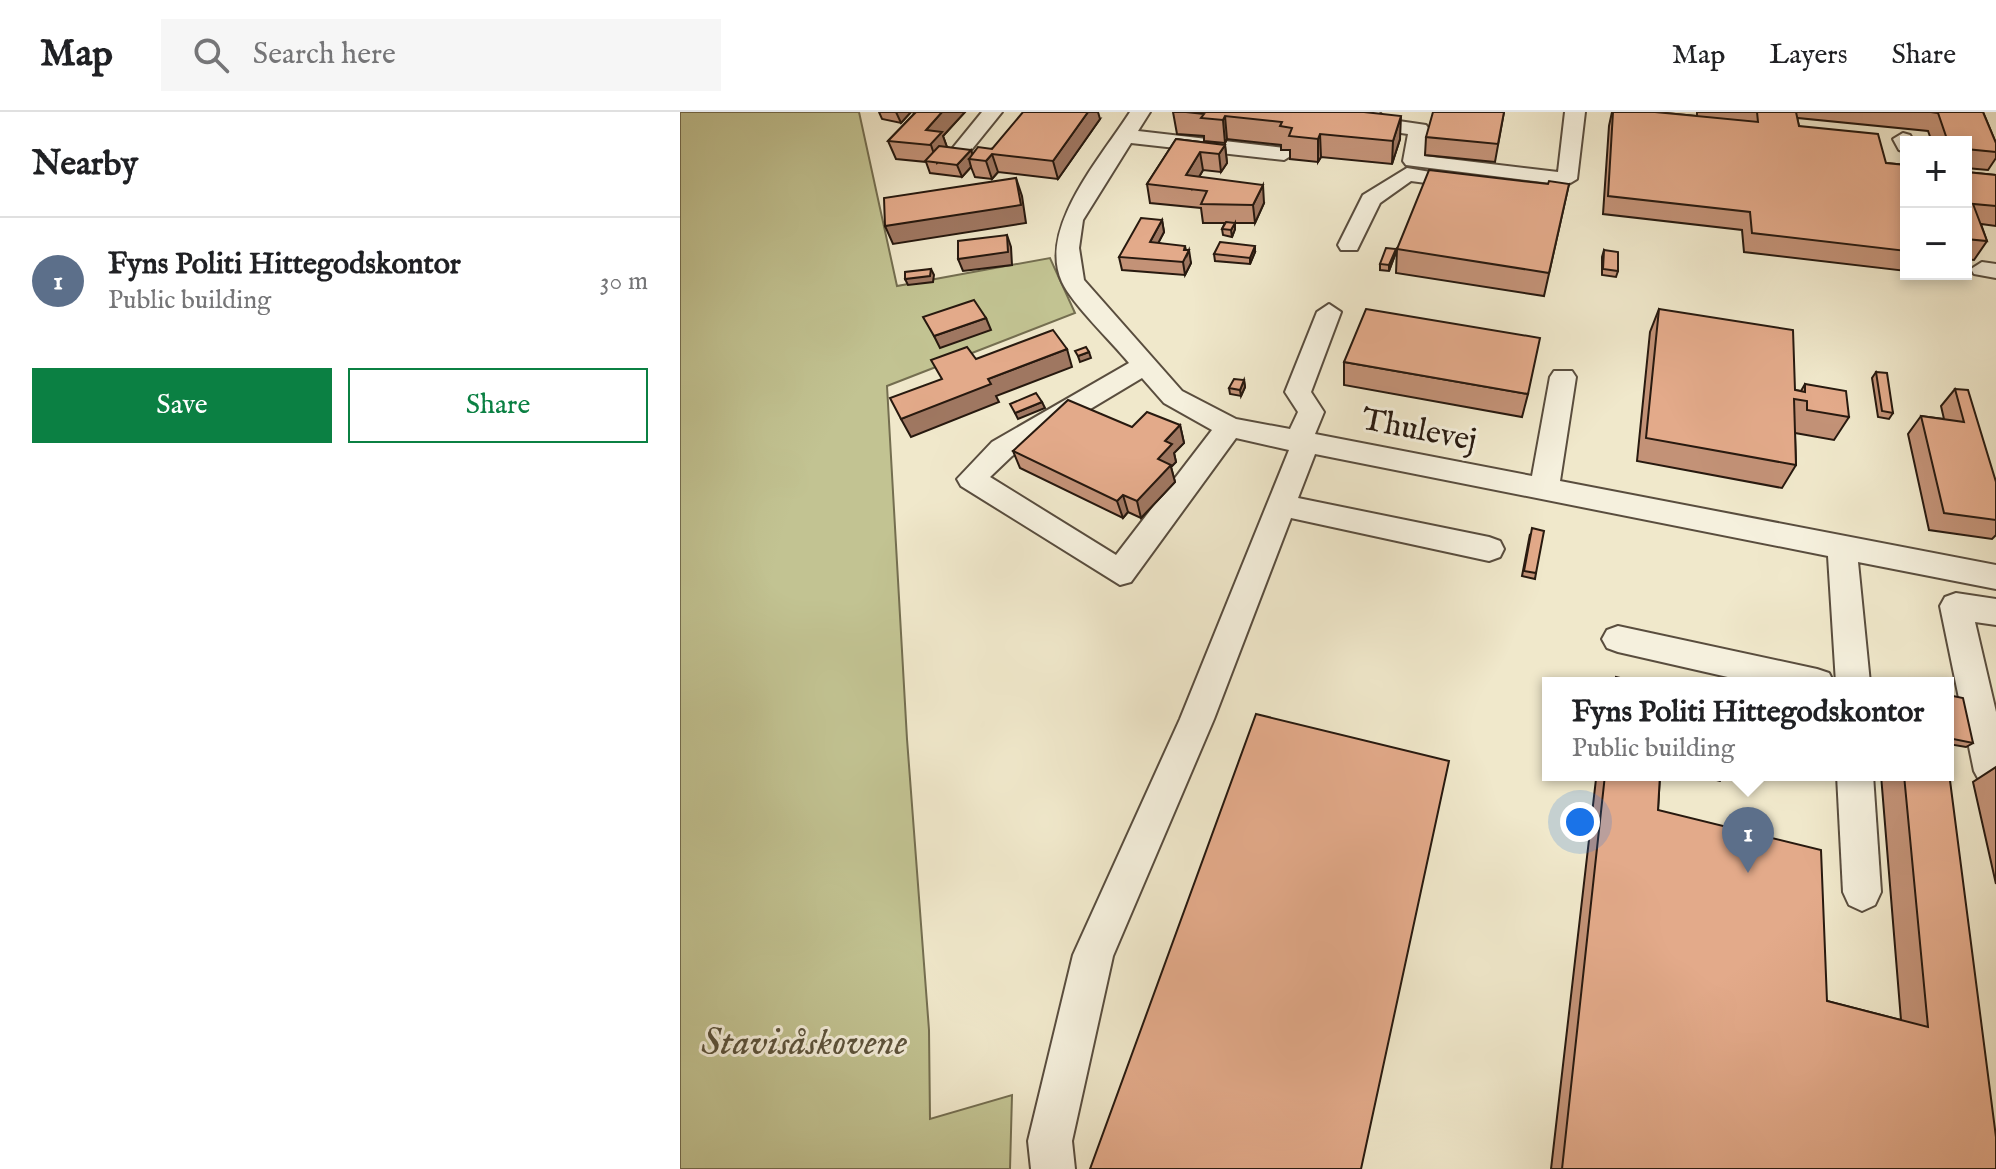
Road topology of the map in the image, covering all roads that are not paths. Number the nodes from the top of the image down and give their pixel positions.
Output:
1 (992, 112) edge
2 (1140, 112) edge
3 (1326, 112) edge
4 (1575, 112) edge
5 (1171, 121) dead end
6 (1125, 136) junction
7 (1159, 140) junction
8 (1284, 154) edge
9 (957, 155) edge
10 (1561, 178) junction
11 (1349, 245) dead end
12 (1329, 312) dead end
13 (1146, 364) junction
14 (1563, 377) dead end
15 (1229, 427) junction
16 (1301, 444) junction
17 (1544, 490) junction
18 (1281, 505) junction
19 (1842, 546) junction
20 (1489, 549) dead end
21 (1945, 567) junction
22 (1996, 577) edge
23 (1956, 606) junction
24 (1996, 612) edge
25 (1618, 639) dead end
26 (1790, 677) edge
27 (1853, 677) edge
28 (1992, 771) dead end
29 (1855, 781) edge
30 (1862, 892) dead end
31 (1053, 1169) edge

1 - 9 street
2 - 6 street, Thulevej
3 - 10 street
4 - 10 street
5 - 7 street
6 - 7 street
6 - 13 street, Thulevej
7 - 8 street
10 - 11 street
12 - 16 street
13 - 15 street, Thulevej
13 - 15 street
14 - 17 street
15 - 16 street, Thulevej
16 - 17 street, Thulevej
16 - 18 street
17 - 19 street, Thulevej
18 - 20 street
18 - 31 street
19 - 21 street, Thulevej
19 - 27 street
21 - 22 street, Thulevej
21 - 23 street
23 - 24 street
23 - 28 street
25 - 26 street
29 - 30 street

